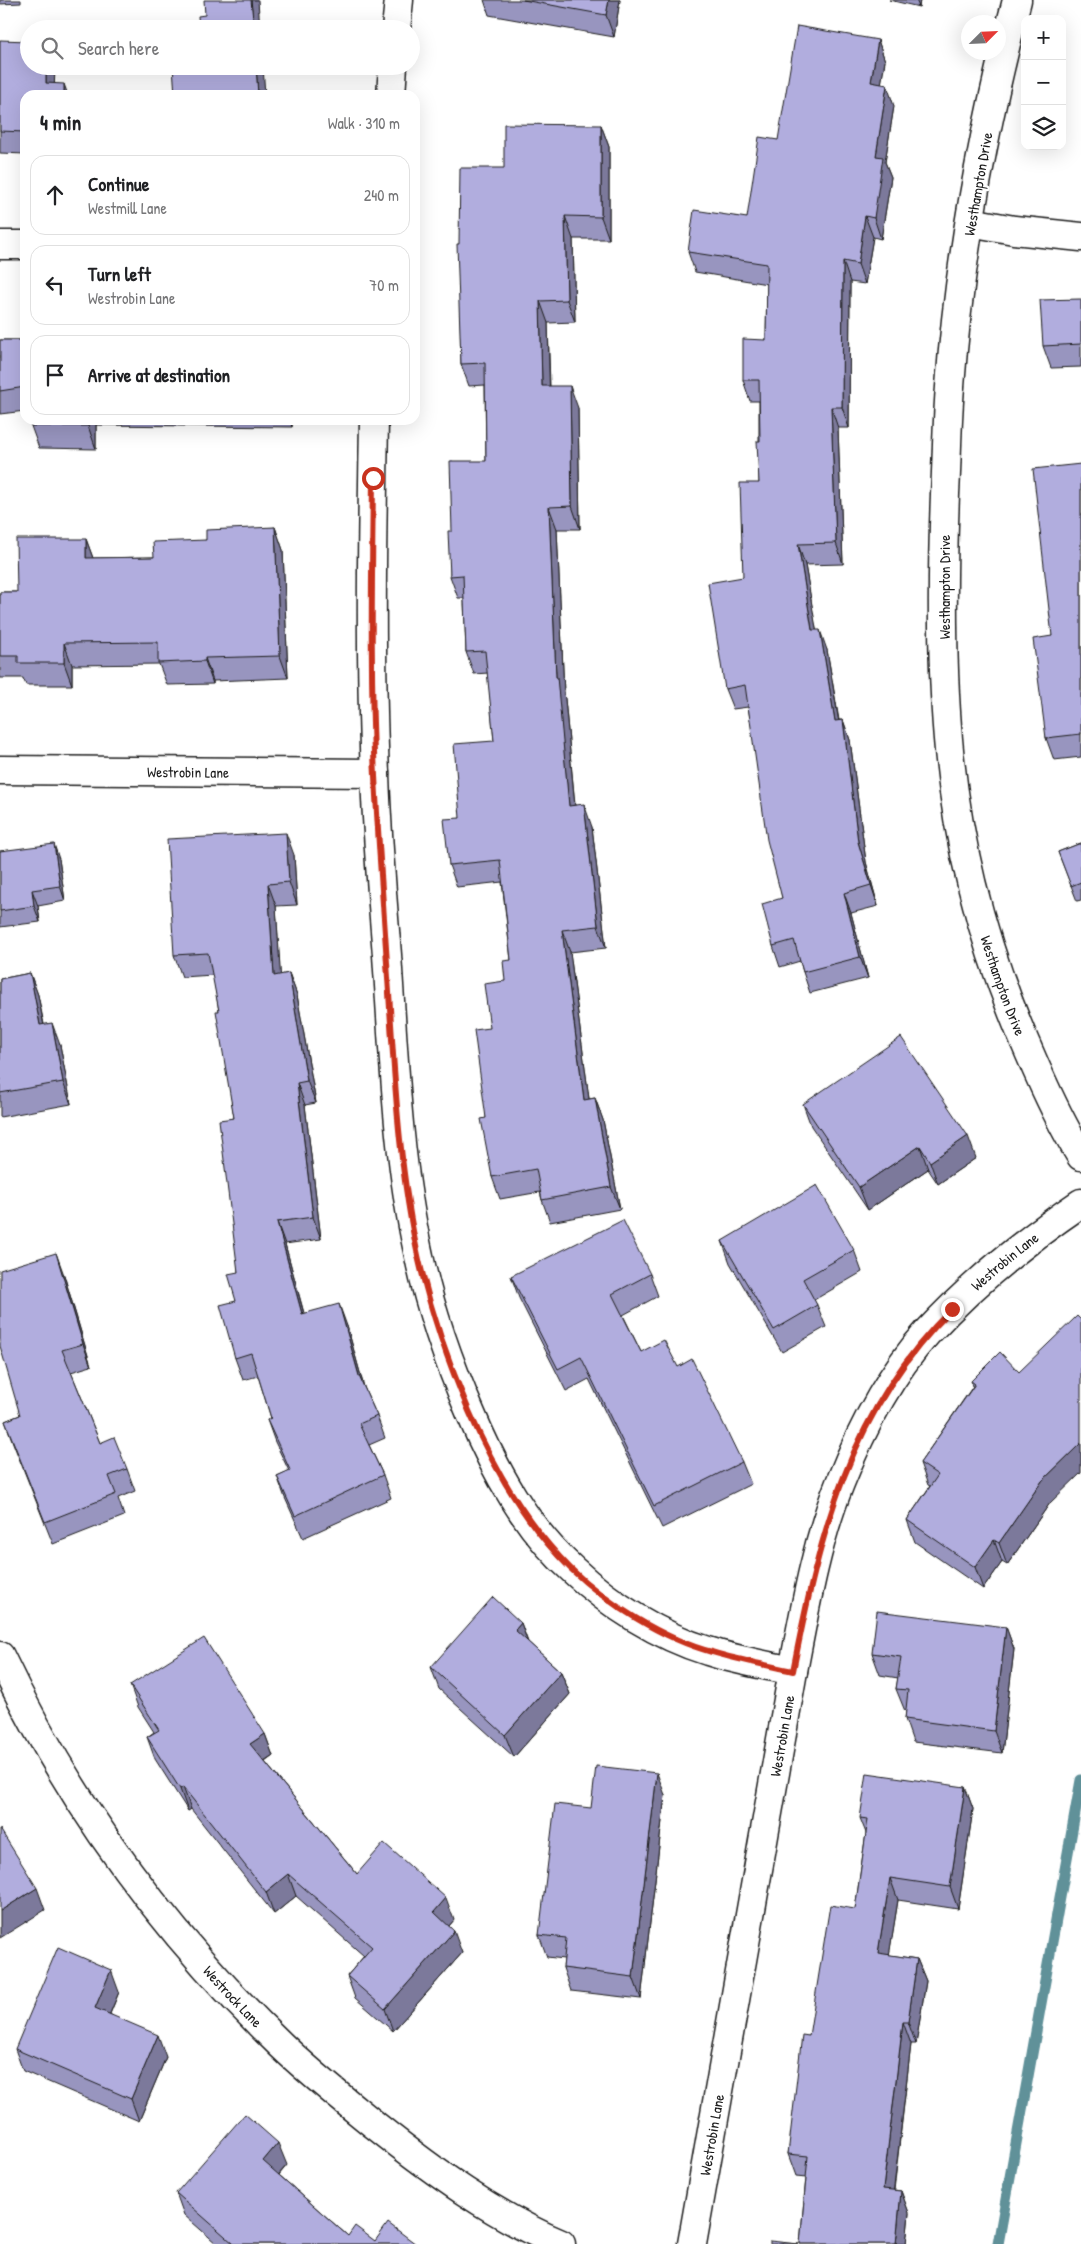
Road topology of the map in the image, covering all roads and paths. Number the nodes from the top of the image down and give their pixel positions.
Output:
1 (399, 0) edge
2 (1017, 0) edge
3 (397, 20) edge
4 (393, 75) edge
5 (392, 90) edge
6 (970, 222) junction
7 (1081, 237) edge
8 (0, 245) edge
9 (20, 245) edge
10 (374, 425) edge
11 (0, 770) edge
12 (375, 773) junction
13 (1081, 1156) edge
14 (1081, 1203) edge
15 (0, 1656) edge
16 (793, 1671) junction
17 (562, 2244) edge
18 (692, 2244) edge

1 - 3 street
2 - 6 street, Westhampton Drive
4 - 5 street
6 - 7 street
6 - 13 street, Westhampton Drive
8 - 9 street
10 - 12 street
11 - 12 street, Westrobin Lane
12 - 16 street
14 - 16 street, Westrobin Lane
15 - 17 street, Westrock Lane
16 - 18 street, Westrobin Lane

